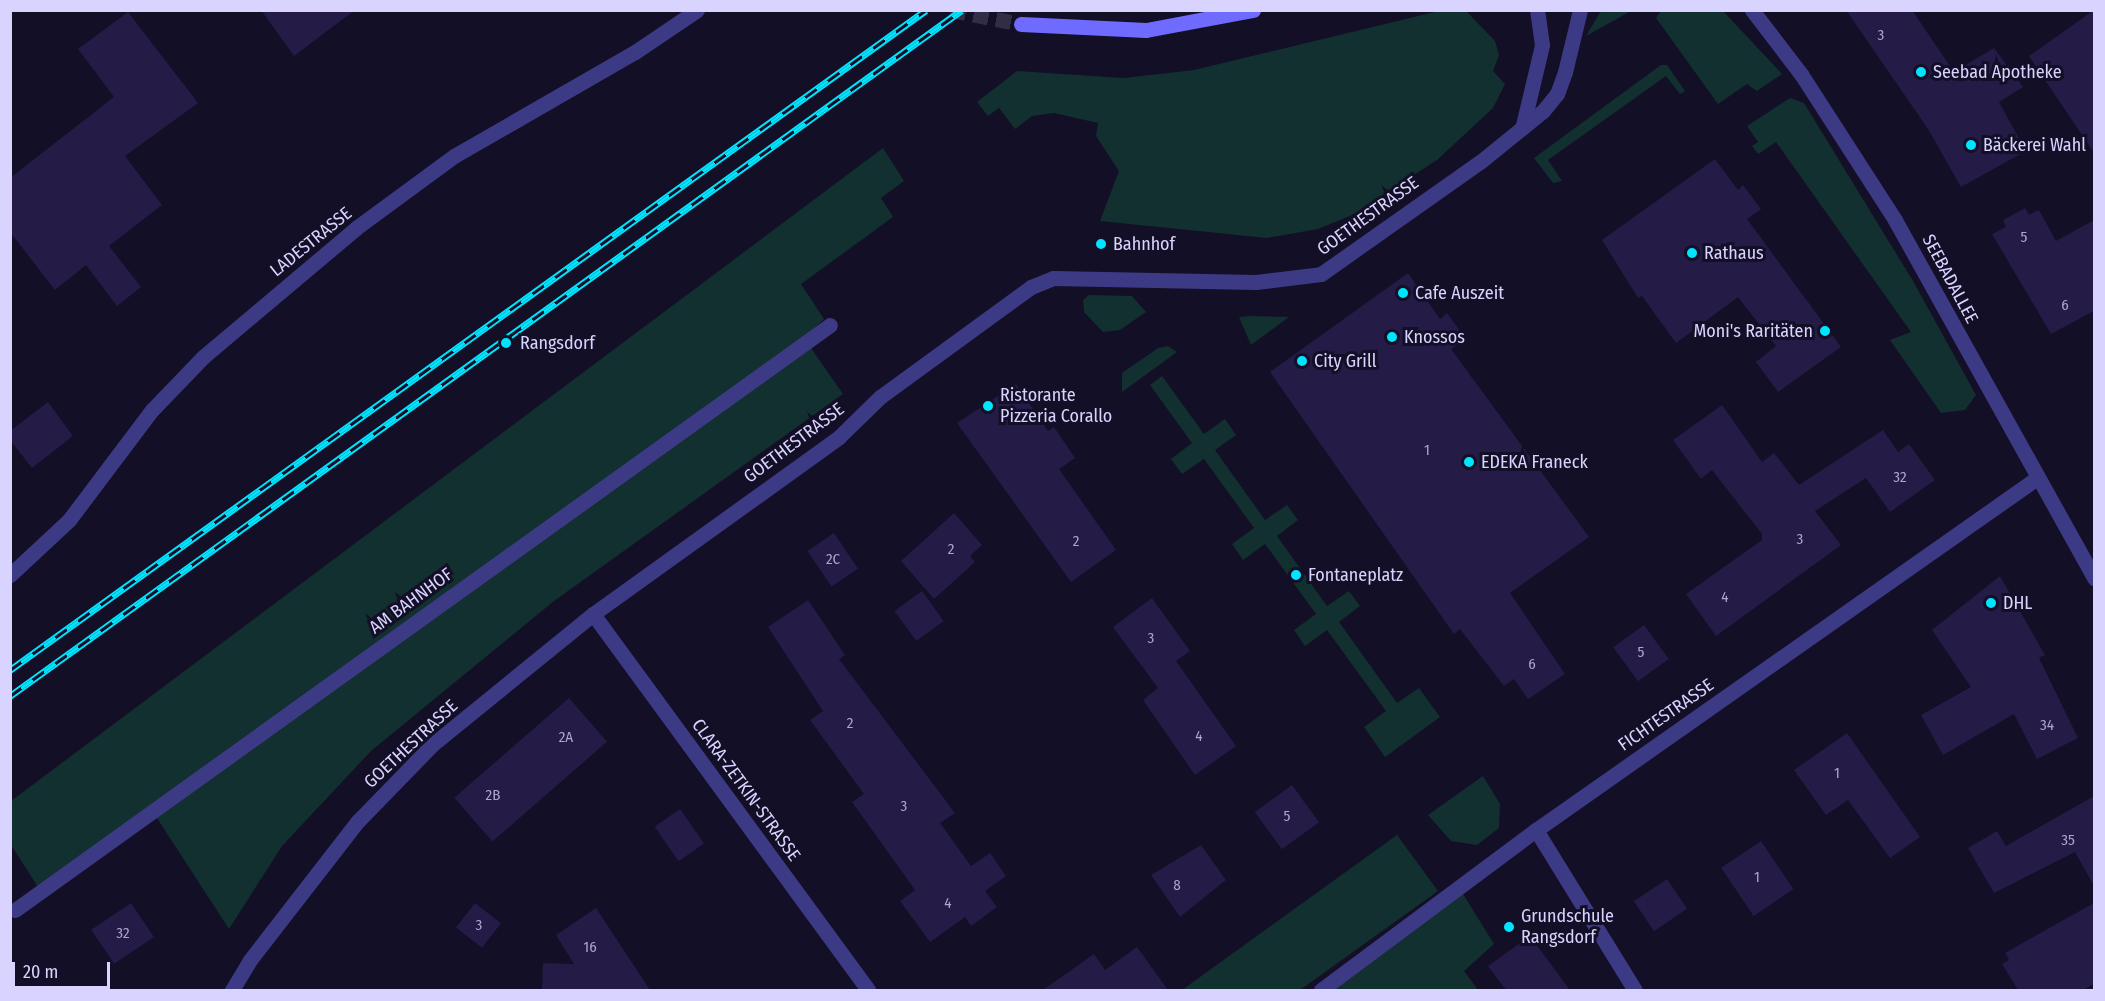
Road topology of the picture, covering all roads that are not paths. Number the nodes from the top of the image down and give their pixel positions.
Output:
1 (697, 10) edge
2 (1254, 10) edge
3 (1537, 10) edge
4 (1580, 10) edge
5 (1752, 10) edge
6 (1021, 24) tunnel mouth
7 (1522, 128) junction
8 (830, 325) dead end
9 (2037, 478) junction
10 (10, 575) edge
11 (2094, 578) edge
12 (593, 614) junction
13 (1536, 830) junction
14 (15, 910) dead end
15 (232, 990) edge
16 (868, 990) edge
17 (1321, 990) edge
18 (1635, 990) edge

1 - 10 street, LADESTRASSE
2 - 6 street
3 - 7 street
4 - 7 street, GOETHESTRASSE
5 - 9 street, SEEBADALLEE
7 - 12 street, GOETHESTRASSE
8 - 14 street, AM BAHNHOF
9 - 11 street, SEEBADALLEE
9 - 13 street, FICHTESTRASSE
12 - 15 street, GOETHESTRASSE
12 - 16 street, CLARA-ZETKIN-STRASSE
13 - 17 street, FICHTESTRASSE
13 - 18 street

